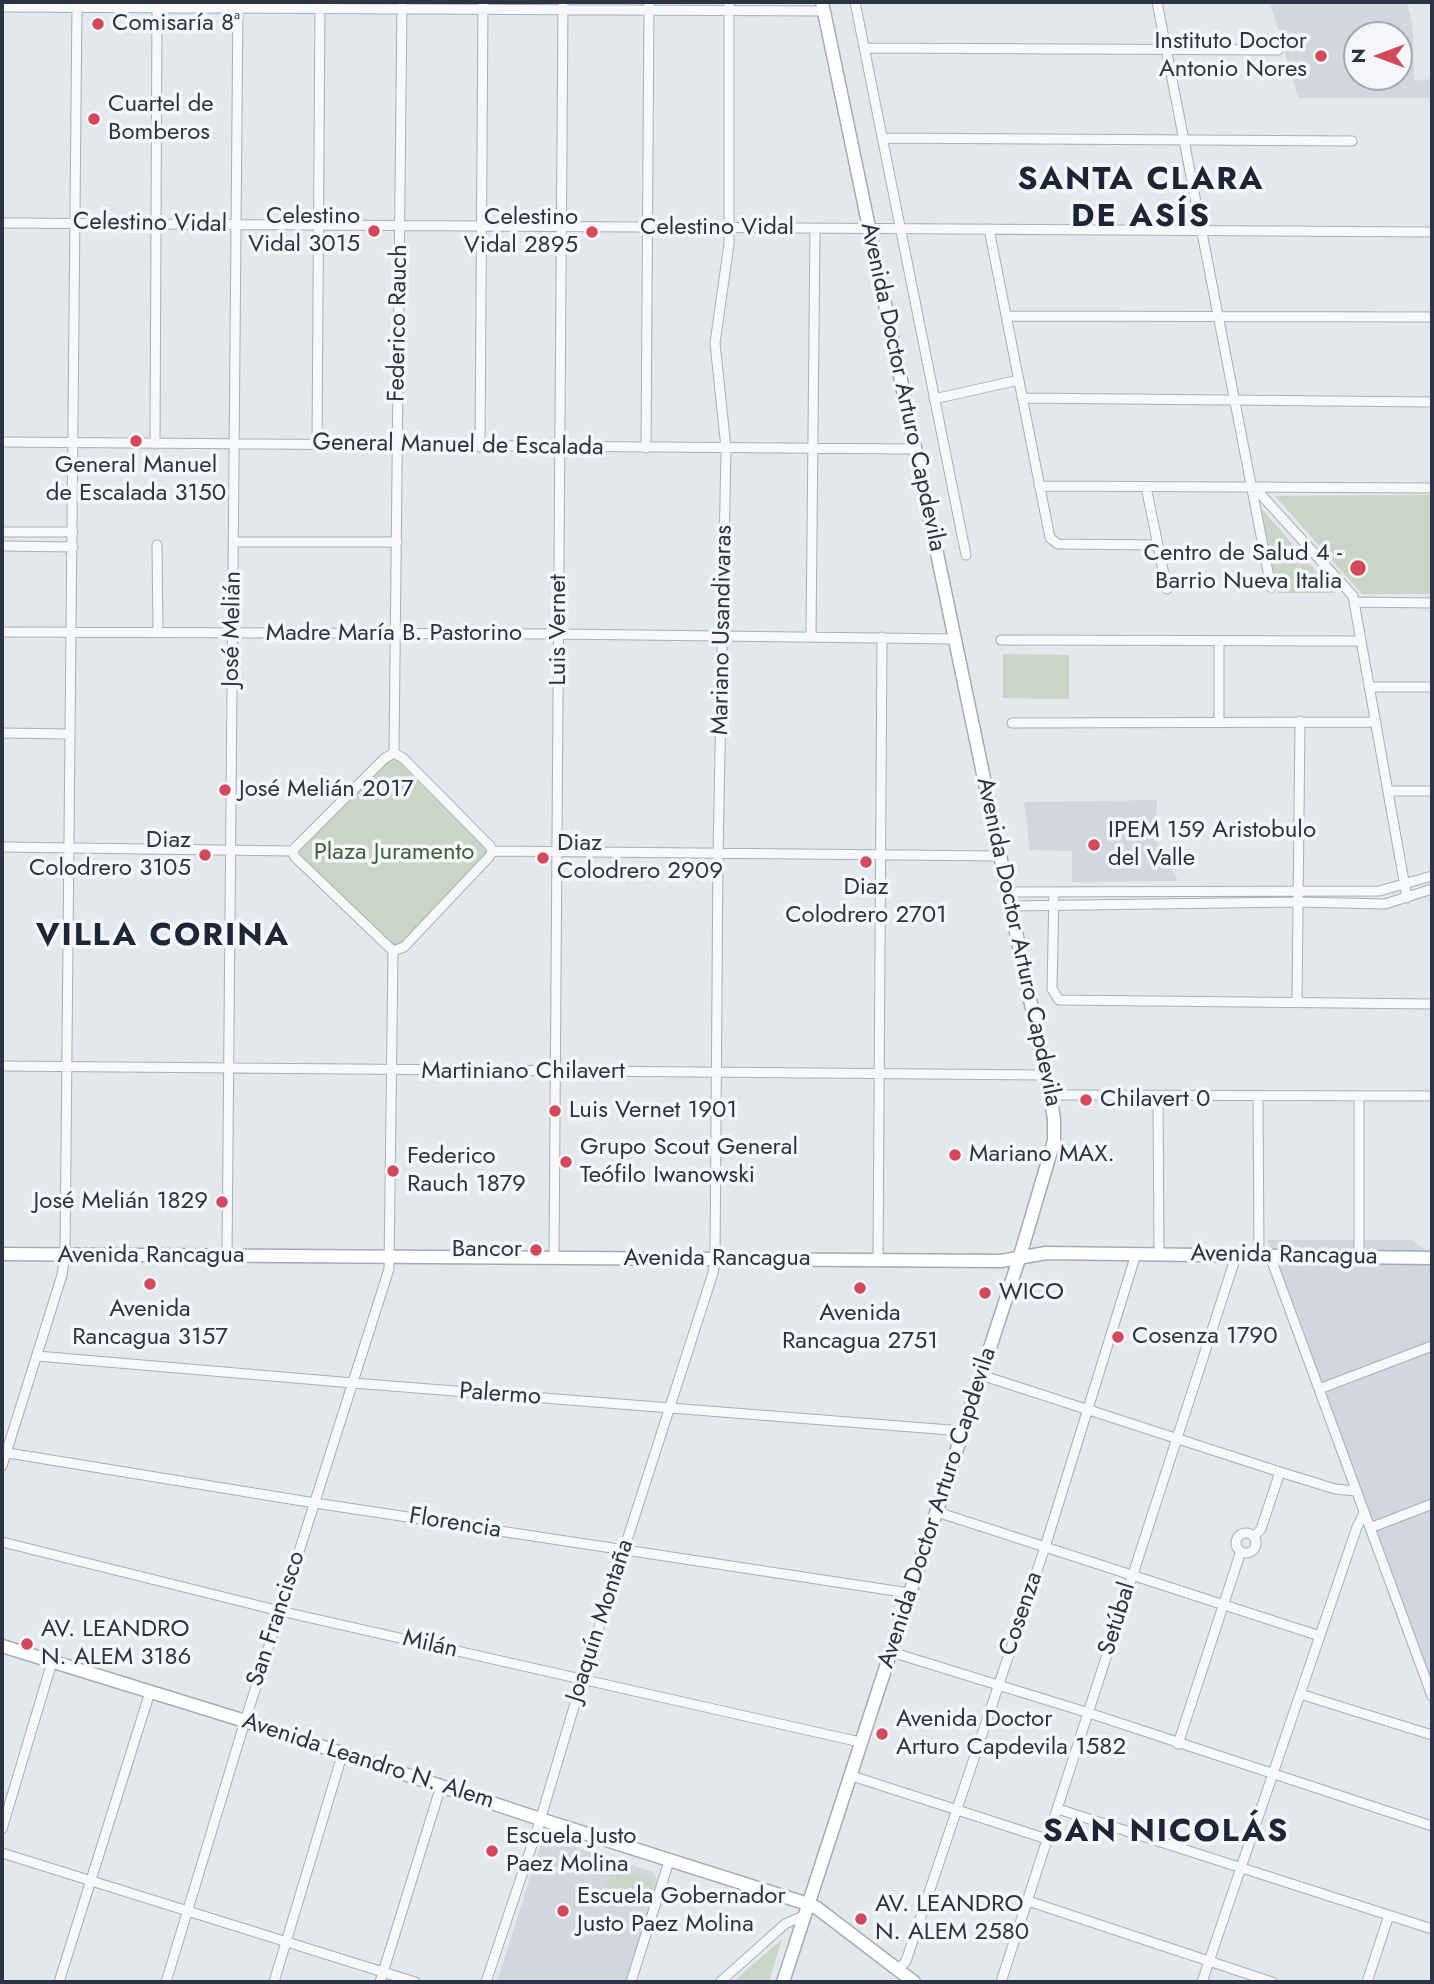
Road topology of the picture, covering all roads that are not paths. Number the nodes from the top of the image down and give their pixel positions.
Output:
1 (855, 2) edge
2 (1157, 2) edge
3 (77, 5) edge
4 (157, 5) edge
5 (238, 5) edge
6 (320, 5) edge
7 (402, 5) edge
8 (563, 5) edge
9 (483, 6) edge
10 (649, 6) edge
11 (2, 7) edge
12 (729, 7) edge
13 (823, 7) edge
14 (865, 48) junction
15 (1166, 49) junction
16 (1278, 50) dead end
17 (882, 138) junction
18 (1184, 139) junction
19 (1352, 141) dead end
20 (2, 223) edge
21 (75, 223) junction
22 (156, 224) junction
23 (237, 225) junction
24 (319, 225) junction
25 (400, 226) junction
26 (482, 227) junction
27 (563, 227) junction
28 (648, 228) junction
29 (730, 228) junction
30 (815, 229) junction
31 (869, 229) junction
32 (900, 229) junction
33 (989, 229) junction
34 (1202, 231) junction
35 (1432, 232) edge
36 (1006, 316) junction
37 (1219, 316) junction
38 (1432, 317) edge
39 (1019, 380) junction
40 (1022, 398) junction
41 (934, 399) junction
42 (1235, 399) junction
43 (1432, 402) edge
44 (2, 442) edge
45 (73, 443) junction
46 (155, 444) junction
47 (235, 444) junction
48 (317, 445) junction
49 (397, 446) junction
50 (480, 447) junction
51 (560, 448) junction
52 (646, 448) junction
53 (726, 448) junction
54 (813, 449) junction
55 (914, 449) junction
56 (1039, 486) junction
57 (1146, 487) junction
58 (1253, 487) junction
59 (1432, 488) edge
60 (2, 532) edge
61 (73, 532) junction
62 (234, 542) junction
63 (397, 542) junction
64 (157, 545) dead end
65 (1158, 545) junction
66 (2, 546) edge
67 (73, 547) junction
68 (966, 555) dead end
69 (1271, 587) dead end
70 (1167, 589) dead end
71 (1354, 602) junction
72 (1432, 603) edge
73 (2, 632) edge
74 (72, 632) junction
75 (158, 633) junction
76 (232, 634) junction
77 (396, 634) junction
78 (559, 634) junction
79 (722, 636) junction
80 (811, 636) junction
81 (882, 637) junction
82 (955, 639) junction
83 (1001, 640) dead end
84 (1219, 641) junction
85 (1361, 641) junction
86 (1370, 687) junction
87 (1432, 687) edge
88 (1219, 721) junction
89 (1300, 721) junction
90 (1376, 722) junction
91 (1012, 723) dead end
92 (2, 733) edge
93 (71, 734) junction
94 (394, 753) junction
95 (1388, 791) junction
96 (1432, 791) edge
97 (2, 847) edge
98 (69, 848) junction
99 (230, 850) junction
100 (292, 851) junction
101 (492, 851) junction
102 (557, 853) junction
103 (718, 854) junction
104 (882, 855) junction
105 (1000, 856) junction
106 (1432, 876) edge
107 (1405, 885) junction
108 (1432, 889) edge
109 (1297, 890) junction
110 (1007, 892) junction
111 (1054, 893) junction
112 (1407, 898) junction
113 (1297, 902) junction
114 (1054, 905) junction
115 (1011, 906) junction
116 (393, 951) junction
117 (1297, 1002) junction
118 (1432, 1004) edge
119 (2, 1066) edge
120 (67, 1068) junction
121 (228, 1070) junction
122 (390, 1070) junction
123 (555, 1072) junction
124 (716, 1073) junction
125 (878, 1074) junction
126 (1045, 1075) junction
127 (1050, 1095) junction
128 (1158, 1096) junction
129 (1258, 1096) junction
130 (1359, 1096) junction
131 (1432, 1097) edge
132 (2, 1254) edge
133 (65, 1255) junction
134 (1136, 1255) junction
135 (1159, 1255) junction
136 (227, 1256) junction
137 (1236, 1256) junction
138 (1264, 1256) junction
139 (1359, 1257) junction
140 (391, 1258) junction
141 (1432, 1258) edge
142 (554, 1259) junction
143 (715, 1259) junction
144 (1019, 1259) junction
145 (878, 1260) junction
146 (1432, 1346) edge
147 (37, 1356) junction
148 (982, 1375) junction
149 (353, 1383) junction
150 (1319, 1389) junction
151 (671, 1408) junction
152 (1087, 1409) junction
153 (963, 1430) junction
154 (1176, 1437) junction
155 (4, 1452) edge
156 (2, 1466) edge
157 (1279, 1472) junction
158 (1356, 1491) junction
159 (315, 1503) junction
160 (1432, 1504) edge
161 (937, 1512) junction
162 (1364, 1513) junction
163 (1370, 1528) junction
164 (2, 1542) edge
165 (1045, 1547) junction
166 (624, 1550) junction
167 (1131, 1575) junction
168 (909, 1593) junction
169 (1224, 1605) junction
170 (280, 1611) junction
171 (1320, 1636) junction
172 (2, 1646) edge
173 (891, 1652) junction
174 (52, 1662) junction
175 (1428, 1670) edge
176 (582, 1680) junction
177 (998, 1685) junction
178 (150, 1692) junction
179 (1300, 1694) junction
180 (1432, 1696) edge
181 (1089, 1713) junction
182 (245, 1721) junction
183 (1432, 1735) edge
184 (860, 1742) junction
185 (1178, 1744) junction
186 (342, 1752) junction
187 (1273, 1773) junction
188 (849, 1774) junction
189 (441, 1786) junction
190 (956, 1809) junction
191 (1058, 1809) junction
192 (540, 1819) junction
193 (1432, 1826) edge
194 (2, 1829) edge
195 (1047, 1839) junction
196 (2, 1853) edge
197 (669, 1861) junction
198 (1241, 1867) junction
199 (91, 1880) junction
200 (1028, 1901) junction
201 (806, 1910) junction
202 (189, 1911) junction
203 (1389, 1915) junction
204 (1432, 1929) edge
205 (287, 1942) junction
206 (1210, 1961) junction
207 (898, 1970) junction
208 (381, 1977) edge
209 (59, 1982) edge
210 (166, 1982) edge
211 (274, 1982) edge
212 (415, 1982) edge
213 (486, 1982) edge
214 (631, 1982) edge
215 (720, 1982) edge
216 (783, 1982) edge
217 (914, 1982) edge
218 (1002, 1982) edge
219 (1202, 1982) edge
220 (1272, 1982) edge
221 (1367, 1982) edge

1 - 14 street
2 - 15 street
3 - 4 street
3 - 11 street
3 - 21 street
4 - 5 street
4 - 22 street
5 - 6 street
5 - 23 street, José Melián
6 - 7 street
6 - 24 street
7 - 9 street
7 - 25 street, Federico Rauch
8 - 9 street
8 - 10 street
8 - 27 street, Luis Vernet
9 - 26 street
10 - 12 street
10 - 28 street
12 - 13 street
12 - 29 street, Mariano Usandivaras
13 - 31 main road, Avenida Doctor Arturo Capdevila
14 - 15 street
14 - 17 street
15 - 16 street
15 - 18 street
17 - 18 street
17 - 32 street
18 - 19 street
18 - 34 street
20 - 21 street, Celestino Vidal
21 - 22 street, Celestino Vidal
21 - 45 street
22 - 23 street, Celestino Vidal
22 - 46 street
23 - 24 street, Celestino Vidal
23 - 47 street, José Melián
24 - 25 street, Celestino Vidal
24 - 48 street
25 - 26 street, Celestino Vidal
25 - 49 street, Federico Rauch
26 - 27 street, Celestino Vidal
26 - 50 street
27 - 28 street, Celestino Vidal
27 - 51 street, Luis Vernet
28 - 29 street, Celestino Vidal
28 - 52 street
29 - 30 street, Celestino Vidal
29 - 53 street, Mariano Usandivaras
30 - 31 street, Celestino Vidal
30 - 54 street
31 - 32 street, Celestino Vidal
31 - 55 main road, Avenida Doctor Arturo Capdevila
32 - 33 street, Celestino Vidal
32 - 41 street
33 - 34 street, Celestino Vidal
33 - 36 street
34 - 35 street, Celestino Vidal
34 - 37 street
36 - 37 street
36 - 39 street
37 - 38 street
37 - 42 street
39 - 40 street
39 - 41 street
40 - 42 street
40 - 56 street
41 - 68 street
42 - 43 street
42 - 58 street
44 - 45 street, General Manuel de Escalada
45 - 46 street, General Manuel de Escalada
45 - 61 street
46 - 47 street, General Manuel de Escalada
47 - 48 street, General Manuel de Escalada
47 - 62 street, José Melián
48 - 49 street, General Manuel de Escalada
49 - 50 street, General Manuel de Escalada
49 - 63 street, Federico Rauch
50 - 51 street, General Manuel de Escalada
51 - 52 street, General Manuel de Escalada
51 - 78 street, Luis Vernet
52 - 53 street, General Manuel de Escalada
53 - 54 street, General Manuel de Escalada
53 - 79 street, Mariano Usandivaras
54 - 55 street, General Manuel de Escalada
54 - 80 street
55 - 82 main road, Avenida Doctor Arturo Capdevila
56 - 57 street
56 - 65 street
57 - 58 street
57 - 65 street
58 - 59 street
58 - 69 street
58 - 71 street
60 - 61 street
61 - 67 street
62 - 63 street
62 - 76 street, José Melián
63 - 77 street, Federico Rauch
64 - 75 street
65 - 70 street
66 - 67 street
67 - 74 street
71 - 72 street
71 - 85 street
73 - 74 street, Madre María B. Pastorino
74 - 75 street, Madre María B. Pastorino
74 - 93 street
75 - 76 street, Madre María B. Pastorino
76 - 77 street, Madre María B. Pastorino
76 - 99 street, José Melián
77 - 78 street, Madre María B. Pastorino
77 - 94 street, Federico Rauch
78 - 79 street, Madre María B. Pastorino
78 - 102 street, Luis Vernet
79 - 80 street, Madre María B. Pastorino
79 - 103 street, Mariano Usandivaras
80 - 81 street, Madre María B. Pastorino
81 - 82 street, Madre María B. Pastorino
81 - 104 street
82 - 105 main road, Avenida Doctor Arturo Capdevila
83 - 84 street
84 - 85 street
84 - 88 street
85 - 86 street
86 - 87 street
86 - 90 street
88 - 89 street
88 - 91 street
89 - 90 street
89 - 109 street
90 - 95 street
92 - 93 street
93 - 98 street
94 - 100 street
94 - 101 street
95 - 96 street
95 - 107 street
97 - 98 street
98 - 99 street
98 - 120 street
99 - 100 street
99 - 121 street, José Melián
100 - 116 street
101 - 102 street
101 - 116 street
102 - 103 street
102 - 123 street, Luis Vernet
103 - 104 street
103 - 124 street, Mariano Usandivaras
104 - 105 street
104 - 125 street
105 - 110 main road, Avenida Doctor Arturo Capdevila
106 - 107 street
107 - 109 street
107 - 112 street
108 - 112 street
109 - 111 street
109 - 113 street
110 - 111 street
110 - 115 main road, Avenida Doctor Arturo Capdevila
111 - 114 street
112 - 113 street
113 - 114 street
113 - 117 street
114 - 115 street
114 - 117 street
115 - 126 main road, Avenida Doctor Arturo Capdevila
116 - 122 street
117 - 118 street
119 - 120 street, Martiniano Chilavert
120 - 121 street, Martiniano Chilavert
120 - 133 street
121 - 122 street, Martiniano Chilavert
121 - 136 street, José Melián
122 - 123 street, Martiniano Chilavert
122 - 140 street
123 - 124 street, Martiniano Chilavert
123 - 142 street, Luis Vernet
124 - 125 street, Martiniano Chilavert
124 - 143 street, Mariano Usandivaras
125 - 126 street, Martiniano Chilavert
125 - 145 street
126 - 127 main road, Avenida Doctor Arturo Capdevila
127 - 128 street
127 - 144 main road, Avenida Doctor Arturo Capdevila
128 - 129 street
128 - 135 street
129 - 130 street
129 - 138 street
130 - 131 street
130 - 139 street
132 - 133 main road, Avenida Rancagua
133 - 136 main road, Avenida Rancagua
133 - 147 street
134 - 135 main road, Avenida Rancagua
134 - 144 main road, Avenida Rancagua
134 - 152 street, Cosenza
135 - 137 main road, Avenida Rancagua
136 - 140 main road, Avenida Rancagua
137 - 138 main road, Avenida Rancagua
137 - 154 street, Setúbal
138 - 139 main road, Avenida Rancagua
138 - 150 street
139 - 141 main road, Avenida Rancagua
140 - 142 main road, Avenida Rancagua
140 - 149 street, San Francisco
142 - 143 main road, Avenida Rancagua
143 - 145 main road, Avenida Rancagua
143 - 151 street, Joaquín Montaña
144 - 145 main road, Avenida Rancagua
144 - 148 main road, Avenida Doctor Arturo Capdevila
146 - 150 street
147 - 149 street, Palermo
147 - 155 street
148 - 152 street
148 - 153 main road, Avenida Doctor Arturo Capdevila
149 - 151 street, Palermo
149 - 159 street, San Francisco
150 - 158 street
151 - 153 street, Palermo
151 - 166 street, Joaquín Montaña
152 - 154 street
152 - 165 street, Cosenza
153 - 161 main road, Avenida Doctor Arturo Capdevila
154 - 157 street
154 - 167 street, Setúbal
155 - 156 street
155 - 159 street, Florencia
157 - 158 street
157 - 169 street
158 - 162 street
159 - 166 street, Florencia
159 - 170 street, San Francisco
160 - 163 street
161 - 165 street
161 - 168 main road, Avenida Doctor Arturo Capdevila
162 - 163 street
162 - 171 street
163 - 175 street
164 - 170 street, Milán
165 - 167 street
165 - 177 street, Cosenza
166 - 168 street, Florencia
166 - 176 street, Joaquín Montaña
167 - 169 street
167 - 181 street, Setúbal
168 - 173 main road, Avenida Doctor Arturo Capdevila
169 - 171 street
169 - 185 street
170 - 176 street, Milán
170 - 182 street, San Francisco
171 - 179 street
172 - 174 main road, Avenida Leandro N. Alem
173 - 177 street
173 - 184 main road, Avenida Doctor Arturo Capdevila
174 - 178 main road, Avenida Leandro N. Alem
174 - 194 street
175 - 180 street
176 - 184 street, Milán
176 - 192 street, Joaquín Montaña
177 - 181 street
177 - 190 street, Cosenza
178 - 182 main road, Avenida Leandro N. Alem
178 - 199 street
179 - 183 street
179 - 187 street
181 - 185 street
181 - 191 street, Setúbal
182 - 186 main road, Avenida Leandro N. Alem
182 - 202 street, San Francisco
184 - 188 main road, Avenida Doctor Arturo Capdevila
185 - 187 street
186 - 189 main road, Avenida Leandro N. Alem
186 - 205 street
187 - 193 street
187 - 198 street
188 - 190 street
188 - 201 main road, Avenida Doctor Arturo Capdevila
189 - 192 main road, Avenida Leandro N. Alem
189 - 208 street
190 - 195 street
190 - 207 street, Cosenza
191 - 195 street, Setúbal
191 - 198 street
192 - 197 main road, Avenida Leandro N. Alem
192 - 213 street, Joaquín Montaña
195 - 200 street, Setúbal
196 - 199 street
197 - 201 main road, Avenida Leandro N. Alem
197 - 214 street
198 - 203 street
198 - 206 street
199 - 202 street
199 - 209 street
200 - 206 street
200 - 218 street, Setúbal
201 - 207 main road, Avenida Leandro N. Alem
201 - 215 street
201 - 216 main road, Avenida Doctor Arturo Capdevila
202 - 205 street
202 - 210 street, San Francisco
203 - 204 street
203 - 221 street
205 - 208 street
205 - 211 street
206 - 219 street
206 - 220 street
207 - 217 main road, Avenida Leandro N. Alem
208 - 212 street

